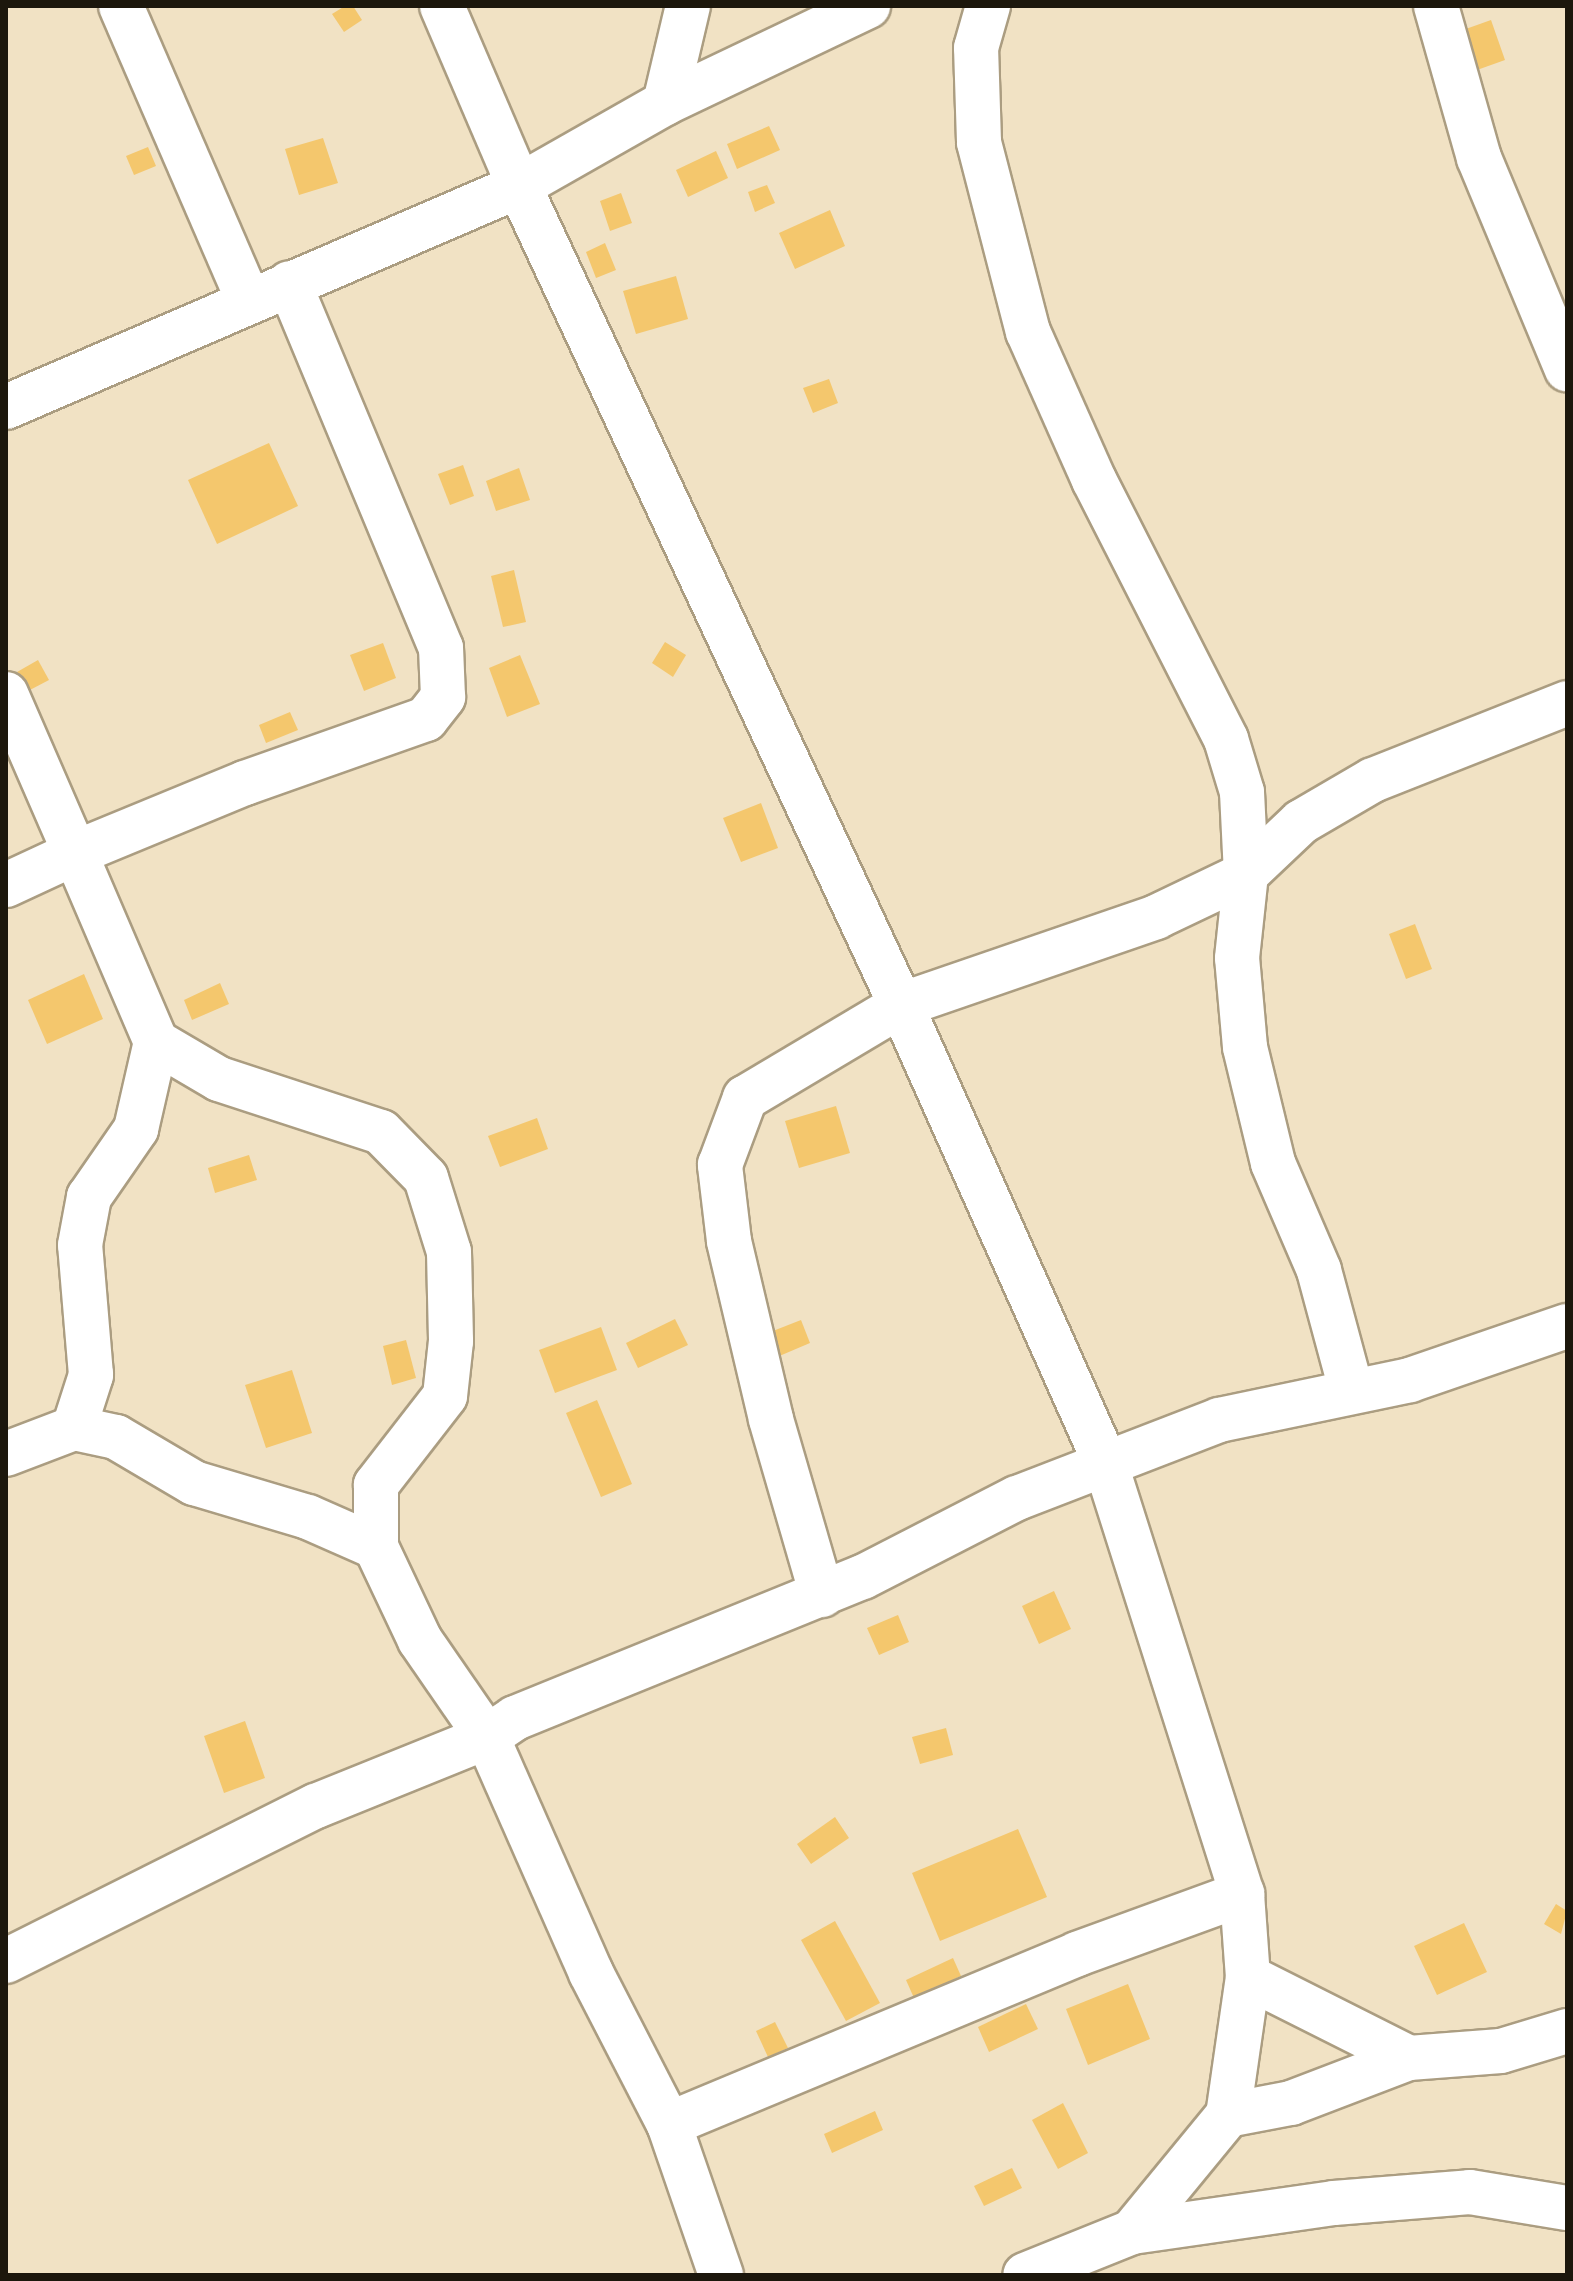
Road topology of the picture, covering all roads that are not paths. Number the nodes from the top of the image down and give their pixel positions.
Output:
1 (121, 6) edge
2 (442, 6) edge
3 (688, 6) edge
4 (868, 6) edge
5 (988, 6) edge
6 (1436, 6) edge
7 (665, 103) junction
8 (519, 186) junction
9 (289, 283) junction
10 (249, 302) junction
11 (1567, 369) edge
12 (6, 407) edge
13 (6, 694) edge
14 (1567, 703) edge
15 (75, 853) junction
16 (1246, 874) junction
17 (6, 885) edge
18 (901, 1005) junction
19 (156, 1042) junction
20 (1567, 1326) edge
21 (1351, 1389) junction
22 (74, 1428) junction
23 (6, 1454) edge
24 (1105, 1462) junction
25 (376, 1547) junction
26 (822, 1595) junction
27 (487, 1737) junction
28 (1242, 1894) junction
29 (6, 1961) edge
30 (1248, 1977) junction
31 (1567, 2031) edge
32 (1409, 2058) junction
33 (1228, 2115) junction
34 (669, 2124) junction
35 (1567, 2208) edge
36 (1132, 2232) junction
37 (721, 2275) edge
38 (1025, 2275) edge

1 - 10 street
2 - 8 street
3 - 7 street
4 - 7 street
5 - 16 street
6 - 11 street
7 - 8 street
8 - 9 street
8 - 18 street
9 - 10 street
9 - 15 street
10 - 12 street
13 - 15 street
14 - 16 street
15 - 17 street
15 - 19 street
16 - 18 street
16 - 21 street
18 - 24 street
18 - 26 street
19 - 22 street
19 - 25 street
20 - 21 street
21 - 24 street
22 - 23 street
22 - 25 street
24 - 26 street
24 - 28 street
25 - 27 street
26 - 27 street
27 - 29 street
27 - 34 street
28 - 30 street
28 - 34 street
30 - 32 street
30 - 33 street
31 - 32 street
32 - 33 street
33 - 36 street
34 - 37 street
35 - 36 street
36 - 38 street

